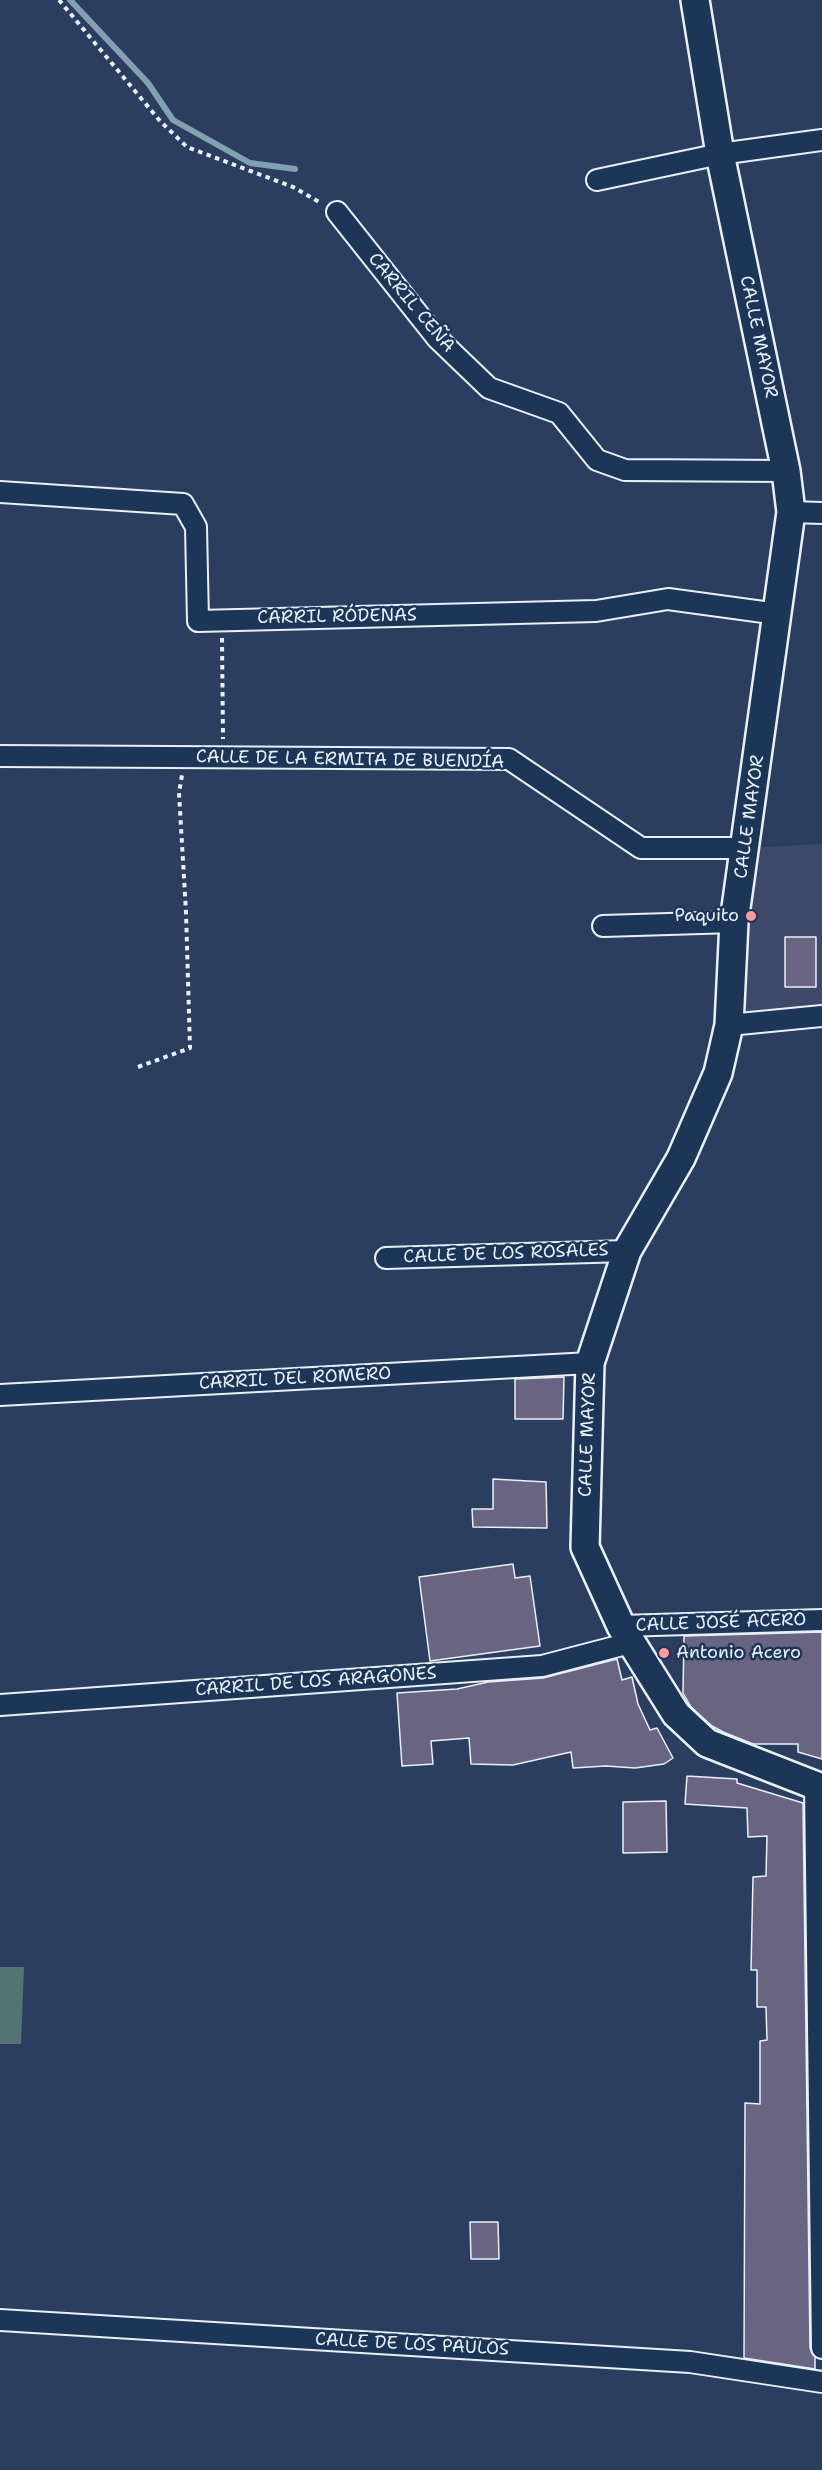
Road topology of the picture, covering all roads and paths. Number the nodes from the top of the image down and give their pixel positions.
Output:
1 (59, 0) edge
2 (696, 0) edge
3 (822, 140) edge
4 (720, 154) junction
5 (597, 180) dead end
6 (338, 212) joint
7 (786, 471) junction
8 (0, 492) edge
9 (791, 512) junction
10 (822, 513) edge
11 (778, 614) junction
12 (222, 620) junction
13 (0, 756) edge
14 (186, 757) junction
15 (223, 757) junction
16 (746, 848) junction
17 (734, 922) junction
18 (603, 926) dead end
19 (822, 1016) edge
20 (729, 1025) junction
21 (138, 1066) dead end
22 (627, 1251) junction
23 (386, 1258) dead end
24 (590, 1363) junction
25 (0, 1395) edge
26 (822, 1620) edge
27 (626, 1635) junction
28 (0, 1705) edge
29 (818, 1787) edge
30 (820, 2135) edge
31 (0, 2320) edge
32 (822, 2348) edge
33 (822, 2382) edge

1 - 6 path
2 - 4 street, CALLE MAYOR
3 - 4 street
4 - 5 street
4 - 7 street, CALLE MAYOR
6 - 7 street, CARRIL CEÑA
7 - 9 street, CALLE MAYOR
8 - 12 street, CARRIL RÓDENAS
9 - 10 street
9 - 11 street, CALLE MAYOR
11 - 12 street, CARRIL RÓDENAS
11 - 16 street, CALLE MAYOR
12 - 15 path
13 - 14 street, CALLE DE LA ERMITA DE BUENDÍA
14 - 15 street, CALLE DE LA ERMITA DE BUENDÍA
14 - 21 path
15 - 16 street, CALLE DE LA ERMITA DE BUENDÍA
16 - 17 street, CALLE MAYOR
17 - 18 street
17 - 20 street, CALLE MAYOR
19 - 20 street
20 - 22 street, CALLE MAYOR
22 - 23 street, CALLE DE LOS ROSALES
22 - 24 street, CALLE MAYOR
24 - 25 street, CARRIL DEL ROMERO
24 - 27 street, CALLE MAYOR
26 - 27 street, CALLE JOSÉ ACERO
27 - 28 street, CARRIL DE LOS ARAGONES
27 - 29 street, CALLE MAYOR
29 - 30 street
30 - 32 street
31 - 33 street, CALLE DE LOS PAULOS

